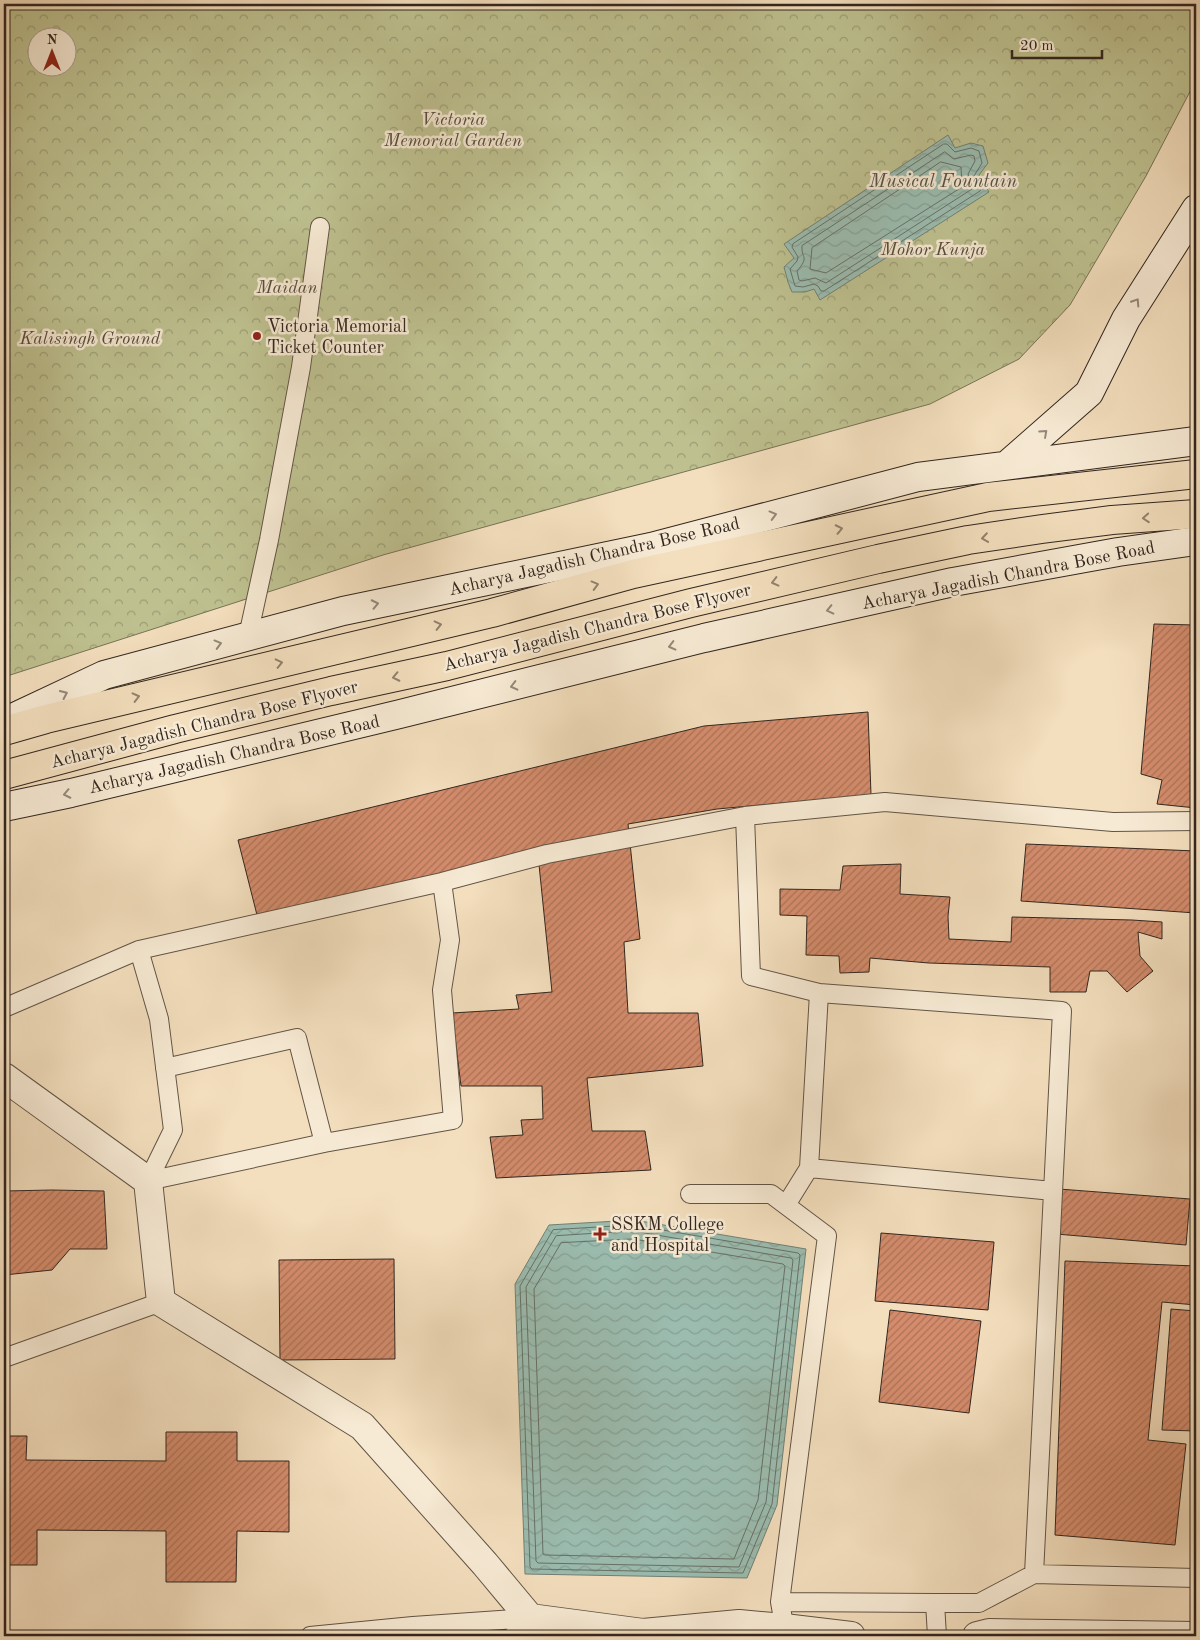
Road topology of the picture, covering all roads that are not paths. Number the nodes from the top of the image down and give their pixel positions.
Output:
1 (1196, 208) edge
2 (320, 227) dead end
3 (1196, 441) edge
4 (1008, 465) junction
5 (1196, 474) edge
6 (1196, 514) edge
7 (1196, 541) edge
8 (248, 636) junction
9 (4, 722) edge
10 (4, 731) edge
11 (4, 775) edge
12 (4, 807) edge
13 (745, 816) junction
14 (1196, 820) edge
15 (442, 882) junction
16 (140, 950) junction
17 (819, 993) junction
18 (4, 1008) edge
19 (165, 1068) junction
20 (4, 1077) edge
21 (324, 1143) junction
22 (810, 1168) junction
23 (148, 1181) junction
24 (1054, 1191) junction
25 (690, 1194) dead end
26 (786, 1206) junction
27 (161, 1302) junction
28 (4, 1358) edge
29 (1034, 1574) junction
30 (1196, 1578) edge
31 (780, 1602) junction
32 (935, 1603) junction
33 (522, 1627) edge
34 (785, 1632) edge
35 (310, 1636) edge
36 (852, 1636) edge
37 (938, 1636) edge
38 (977, 1636) edge
39 (1196, 1636) edge

4 -> 1 main road
2 - 8 lane
3 - 4 main road, Acharya Jagadish Chandra Bose Road
8 -> 4 main road, Acharya Jagadish Chandra Bose Road
10 -> 5 highway
6 -> 11 highway, Acharya Jagadish Chandra Bose Flyover
7 -> 12 main road, Acharya Jagadish Chandra Bose Road
9 -> 8 main road, Acharya Jagadish Chandra Bose Road
13 - 14 lane
13 - 15 lane
13 - 17 lane
15 - 16 lane
15 - 21 lane
16 - 18 lane
16 - 19 lane
17 - 22 lane
17 - 24 lane
19 - 21 lane
19 - 23 lane
20 - 23 main road
21 - 23 lane
22 - 24 lane
22 - 26 lane
23 - 27 main road
24 - 29 lane
25 - 26 lane
26 - 31 lane
27 - 28 lane
27 - 33 main road
29 - 30 lane
29 - 32 lane
31 - 32 lane
31 - 34 lane
32 - 37 lane
33 - 34 main road
33 - 35 lane
34 - 36 main road
38 - 39 main road

